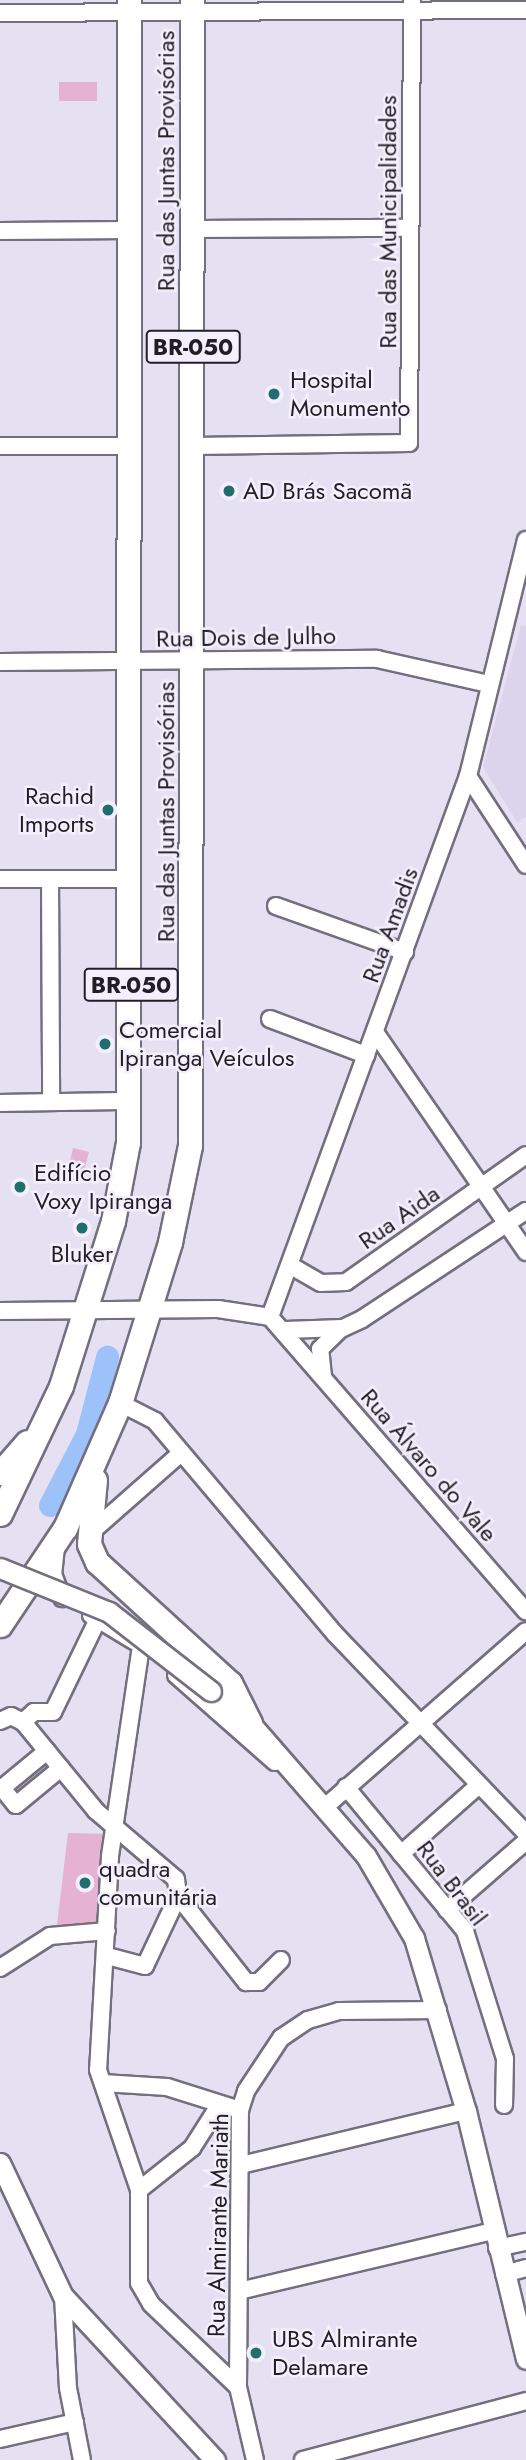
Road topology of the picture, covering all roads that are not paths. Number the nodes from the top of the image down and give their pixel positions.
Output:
1 (412, 5) edge
2 (132, 8) edge
3 (188, 8) edge
4 (526, 10) edge
5 (0, 13) edge
6 (410, 228) junction
7 (194, 229) junction
8 (131, 230) junction
9 (0, 231) edge
10 (0, 446) edge
11 (130, 446) junction
12 (192, 446) junction
13 (526, 540) edge
14 (138, 661) junction
15 (185, 661) junction
16 (0, 662) edge
17 (489, 684) junction
18 (468, 776) junction
19 (526, 865) edge
20 (0, 879) edge
21 (130, 879) junction
22 (50, 880) junction
23 (276, 906) dead end
24 (405, 952) junction
25 (270, 1019) dead end
26 (375, 1032) junction
27 (366, 1055) junction
28 (2, 1101) edge
29 (51, 1101) junction
30 (130, 1101) junction
31 (526, 1155) edge
32 (482, 1186) junction
33 (526, 1211) edge
34 (507, 1223) junction
35 (526, 1252) edge
36 (293, 1266) junction
37 (139, 1309) junction
38 (92, 1310) junction
39 (0, 1311) edge
40 (270, 1317) junction
41 (344, 1328) junction
42 (285, 1330) junction
43 (325, 1381) junction
44 (120, 1402) junction
45 (48, 1418) junction
46 (181, 1453) junction
47 (97, 1458) junction
48 (0, 1473) edge
49 (0, 1514) edge
50 (89, 1534) junction
51 (57, 1541) junction
52 (0, 1568) edge
53 (526, 1611) edge
54 (98, 1619) junction
55 (0, 1625) edge
56 (526, 1631) edge
57 (141, 1646) junction
58 (0, 1721) edge
59 (23, 1722) junction
60 (250, 1723) junction
61 (419, 1725) junction
62 (47, 1751) junction
63 (61, 1768) junction
64 (296, 1775) junction
65 (479, 1785) junction
66 (346, 1787) junction
67 (324, 1807) junction
68 (114, 1824) junction
69 (526, 1833) edge
70 (526, 1841) edge
71 (401, 1853) junction
72 (178, 1892) junction
73 (447, 1910) junction
74 (107, 1931) junction
75 (107, 1956) junction
76 (281, 1960) dead end
77 (0, 1968) edge
78 (438, 2010) junction
79 (103, 2083) junction
80 (220, 2104) junction
81 (503, 2105) dead end
82 (240, 2110) junction
83 (466, 2111) junction
84 (0, 2163) edge
85 (241, 2165) junction
86 (139, 2190) junction
87 (495, 2239) junction
88 (526, 2242) edge
89 (526, 2268) edge
90 (504, 2274) junction
91 (239, 2291) junction
92 (63, 2296) junction
93 (91, 2330) junction
94 (64, 2340) junction
95 (526, 2359) edge
96 (238, 2387) junction
97 (526, 2401) edge
98 (75, 2422) junction
99 (0, 2440) edge
100 (82, 2460) edge
101 (215, 2460) edge
102 (255, 2460) edge
103 (303, 2460) edge

1 - 3 street
1 - 4 street
1 - 6 street, Rua das Municipalidades
2 - 3 street
2 - 5 street
2 - 8 highway, Rua das Juntas Provisórias / BR-050
3 - 7 highway, Rua das Juntas Provisórias / BR-050
6 - 7 street
6 - 12 street, Rua das Municipalidades
7 - 12 highway, Rua das Juntas Provisórias / BR-050
8 - 9 street
8 - 11 highway, Rua das Juntas Provisórias / BR-050
10 - 11 street
11 - 14 highway, Rua das Juntas Provisórias / BR-050
12 - 15 highway, Rua das Juntas Provisórias / BR-050
13 - 17 street, Rua Amadis
14 - 15 street, Rua Dois de Julho
14 - 16 street, Rua Dois de Julho
14 - 21 highway, Rua das Juntas Provisórias / BR-050
15 - 17 street, Rua Dois de Julho
15 - 37 highway, Rua das Juntas Provisórias / BR-050
17 - 18 street, Rua Amadis
18 - 19 street
18 - 24 street, Rua Amadis
20 - 22 street
21 - 22 street
21 - 30 highway, Rua das Juntas Provisórias / BR-050
22 - 29 street
23 - 24 street
24 - 26 street, Rua Amadis
25 - 27 street
26 - 27 street, Rua Amadis
26 - 32 street
27 - 36 street, Rua Amadis
28 - 29 street
29 - 30 street
30 - 38 highway, Rua das Juntas Provisórias / BR-050
31 - 32 street, Rua Aida
32 - 34 street
32 - 36 street, Rua Aida
33 - 34 street
34 - 35 street
34 - 41 street
36 - 40 street, Rua Amadis
37 - 38 street
37 - 40 street
37 - 44 highway, Rua das Juntas Provisórias / BR-050
38 - 39 street
38 - 45 highway, Rua das Juntas Provisórias / BR-050
40 - 42 street, Rua Álvaro do Vale
41 - 42 street
41 - 43 street, Rua Álvaro do Vale
42 - 43 street, Rua Álvaro do Vale
43 - 53 street, Rua Álvaro do Vale
44 - 46 street
44 - 47 highway, Rua das Juntas Provisórias / BR-050
45 - 48 highway
45 - 49 highway, Rua das Juntas Provisórias / BR-050
46 - 50 street
46 - 61 street
47 - 50 highway
47 - 51 highway, Rua das Juntas Provisórias / BR-050
50 - 60 highway
51 - 54 street
51 - 55 highway, Rua das Juntas Provisórias / BR-050
52 - 60 main road, bridge
54 - 57 street
54 - 59 street
56 - 61 street
57 - 64 street
57 - 68 street
58 - 59 street
59 - 62 street
60 - 64 main road
61 - 65 street
61 - 66 street
62 - 63 street
62 - 63 street
63 - 68 street
64 - 67 main road
65 - 69 street
65 - 71 street
66 - 67 street
66 - 71 street, Rua Brasil
67 - 78 main road
68 - 72 street
68 - 74 street
70 - 73 street
71 - 73 street, Rua Brasil
72 - 75 street
72 - 76 street
73 - 81 street, Rua Brasil
74 - 75 street
74 - 77 street
75 - 79 street
78 - 82 street, Rua Almirante Mariath
78 - 83 main road
79 - 80 street
79 - 86 street
80 - 82 street
80 - 86 street
82 - 85 street, Rua Almirante Mariath
83 - 85 street
83 - 87 main road
84 - 92 main road
85 - 91 street, Rua Almirante Mariath
86 - 96 street
87 - 88 street
87 - 90 main road
87 - 91 street
89 - 90 street
90 - 95 main road
91 - 96 street, Rua Almirante Mariath
92 - 93 main road
92 - 94 street
93 - 94 street
93 - 101 main road
94 - 98 street
96 - 102 street, Rua Almirante Mariath
97 - 103 street
98 - 99 street
98 - 100 street

